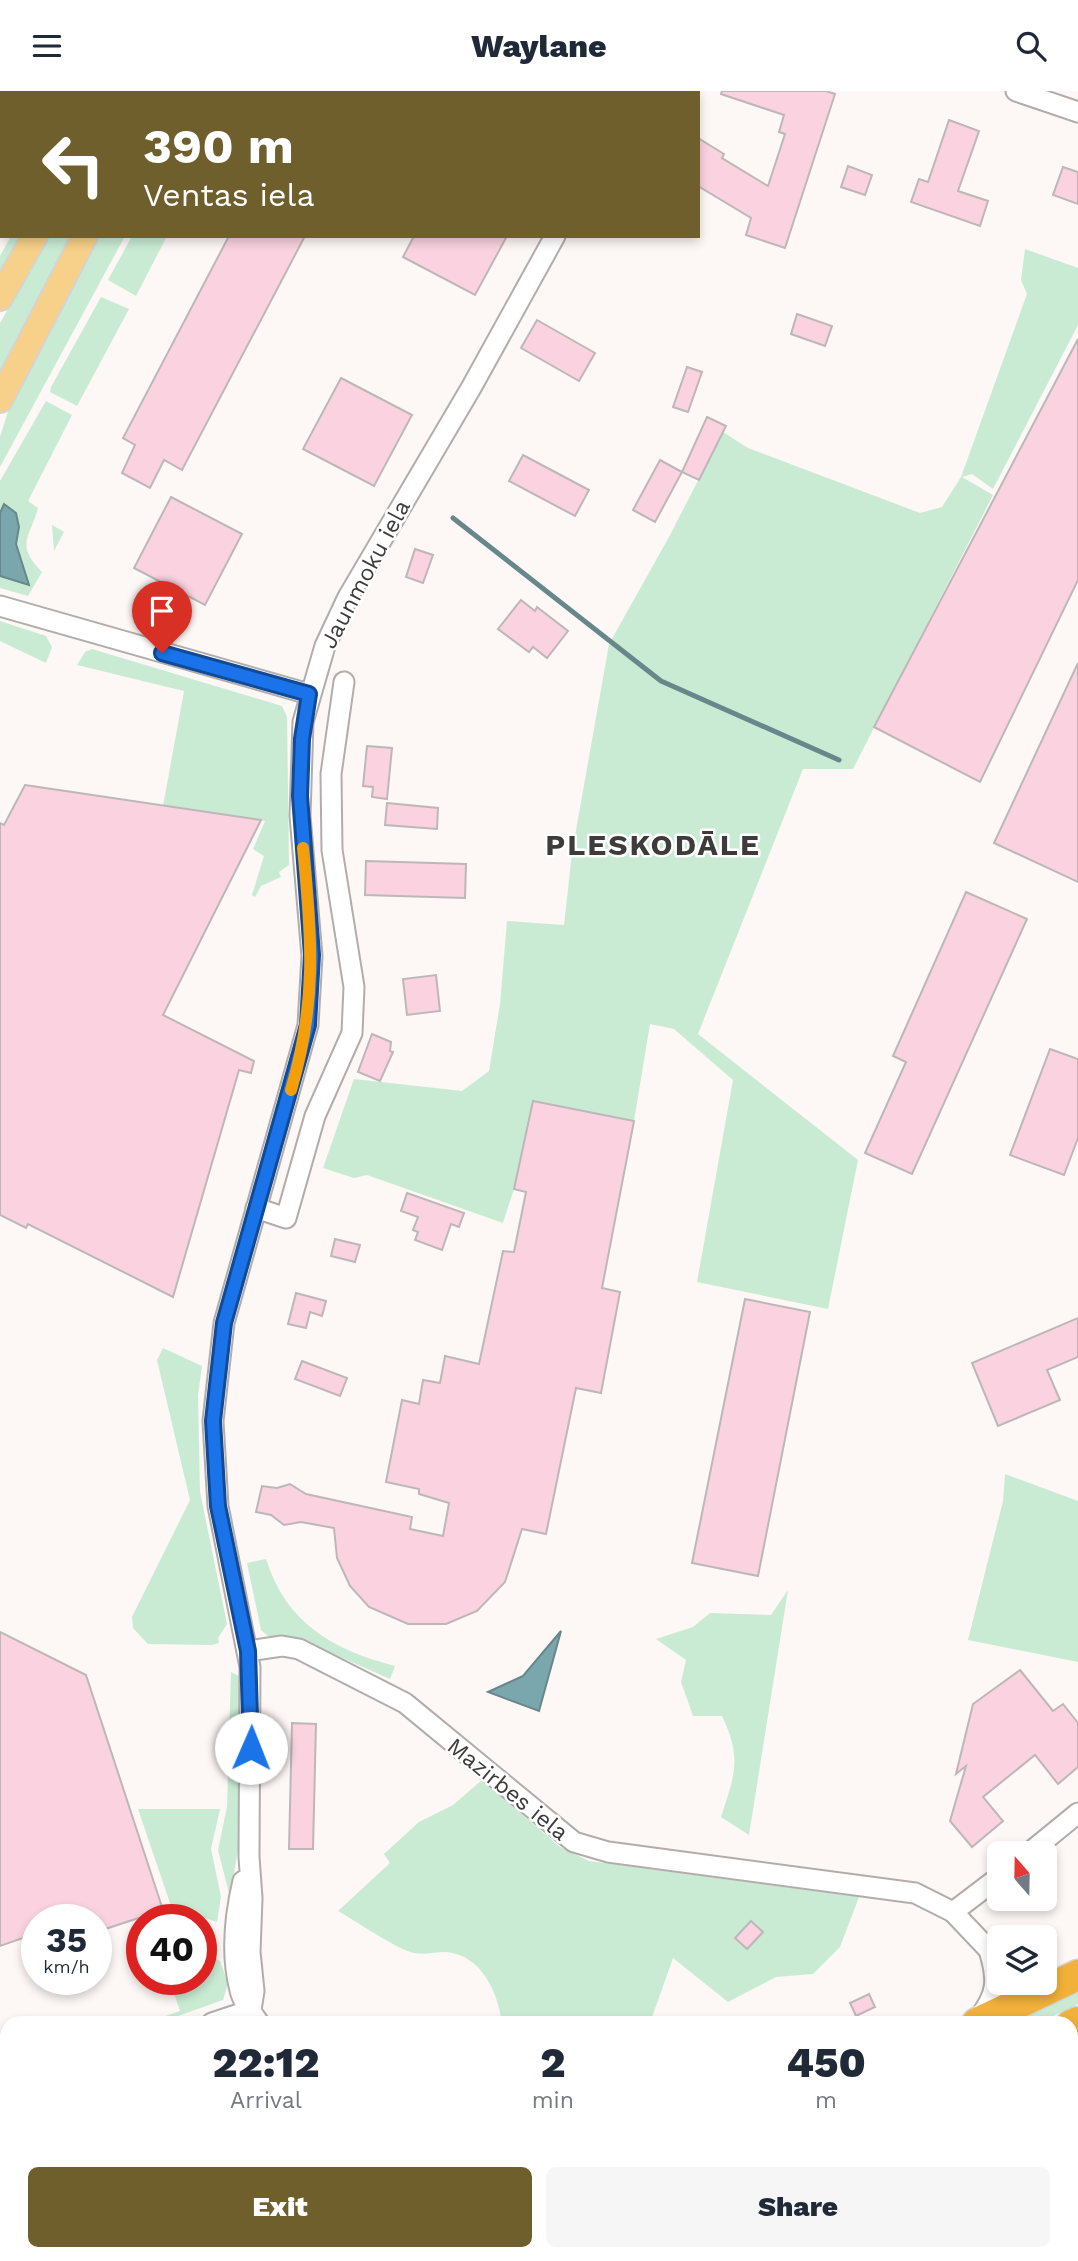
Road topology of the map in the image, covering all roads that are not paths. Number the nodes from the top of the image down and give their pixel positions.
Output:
1 (1016, 91) edge
2 (1078, 112) edge
3 (34, 238) edge
4 (84, 238) edge
5 (554, 238) edge
6 (0, 298) edge
7 (1, 401) edge
8 (0, 606) edge
9 (344, 682) dead end
10 (309, 694) junction
11 (332, 850) junction
12 (304, 853) junction
13 (256, 1208) junction
14 (248, 1651) junction
15 (1078, 1813) edge
16 (1044, 1841) edge
17 (987, 1886) edge
18 (953, 1912) junction
19 (987, 1946) edge
20 (1078, 1974) edge
21 (1057, 1976) edge
22 (993, 1995) edge
23 (255, 2016) edge
24 (981, 2016) edge
25 (991, 2016) edge

1 - 2 street
3 - 6 main road
4 - 7 main road
5 - 10 street, Jaunmoku iela
8 - 10 street
9 - 11 street, Jaunmoku iela
10 - 12 street, Jaunmoku iela
11 - 12 street
11 - 13 street, Jaunmoku iela
12 - 13 street, Jaunmoku iela
13 - 14 street, Jaunmoku iela
14 - 18 street, Mazirbes iela
14 - 23 street, Jaunmoku iela
15 - 16 street
17 - 18 street
18 - 19 street, Mazirbes iela
20 - 21 street
20 - 25 highway
22 - 24 street

